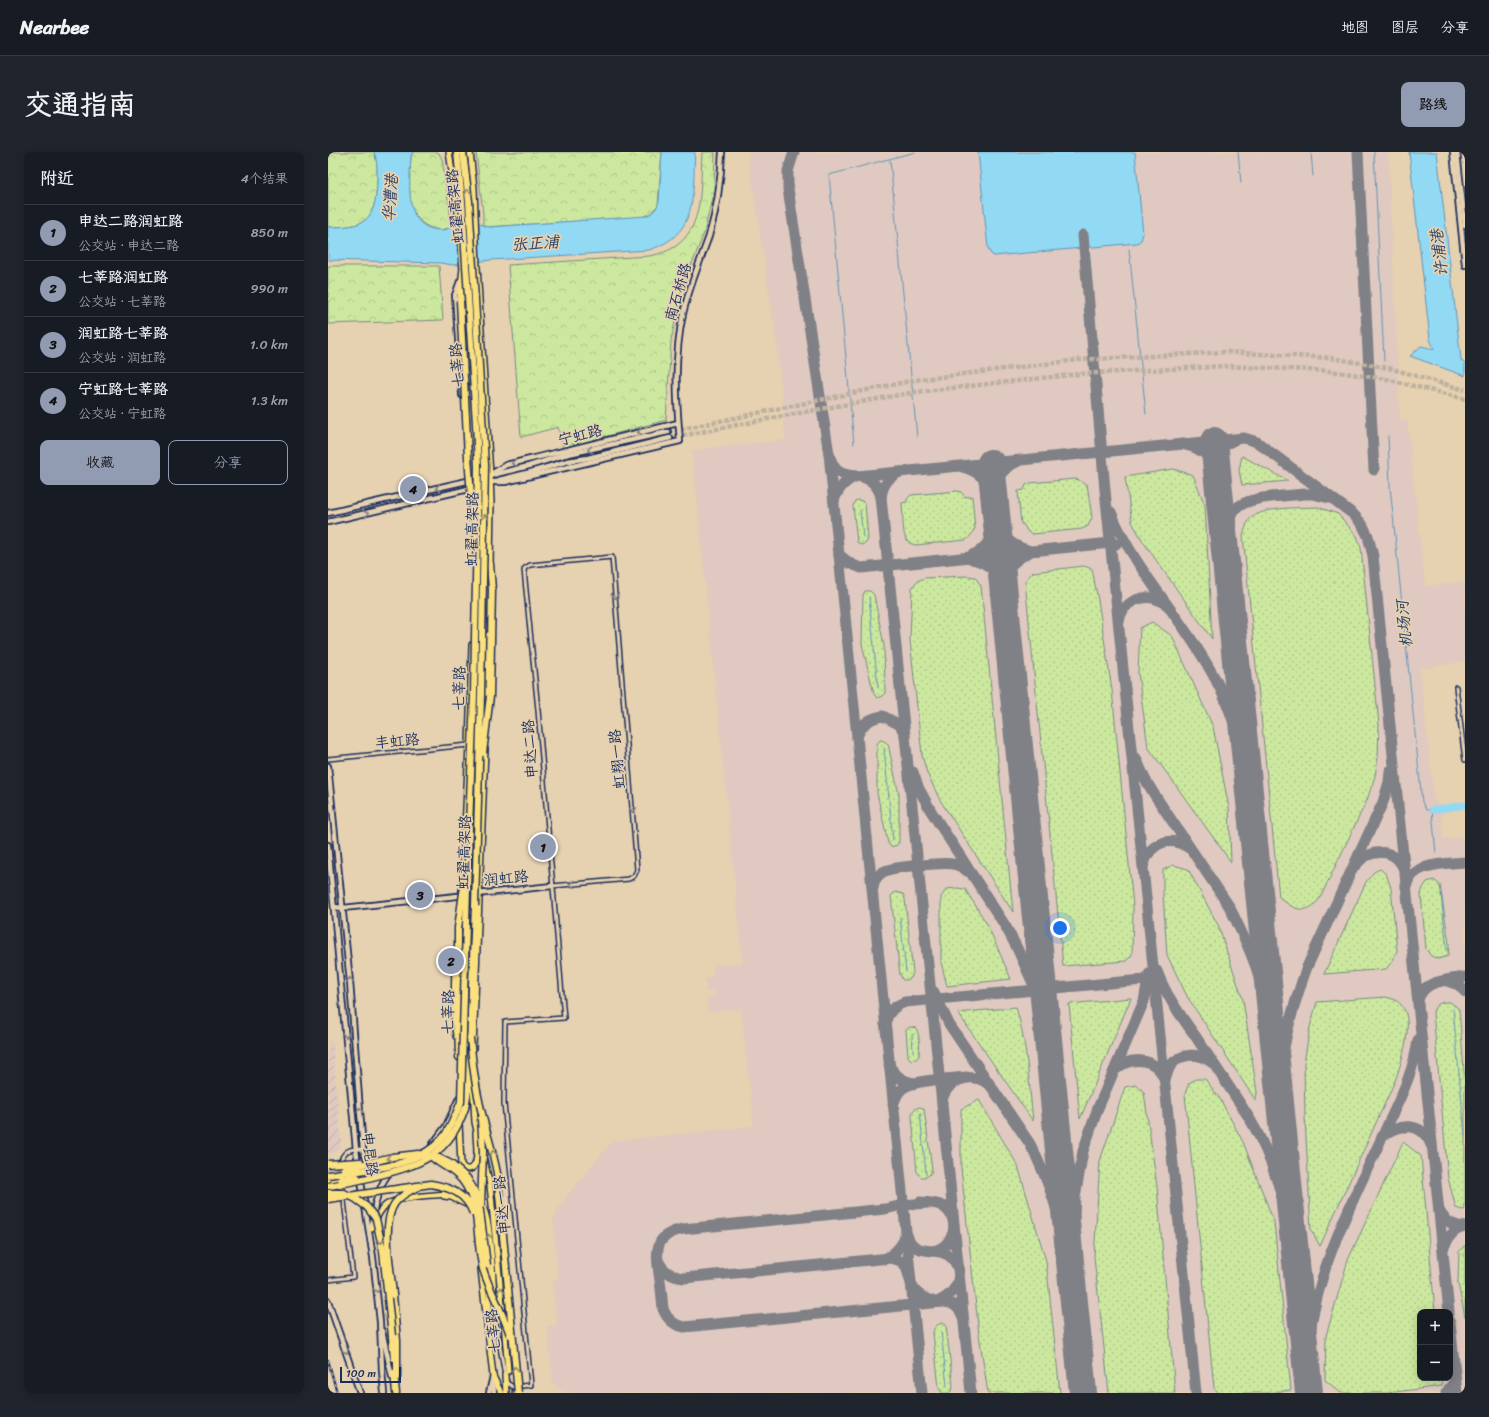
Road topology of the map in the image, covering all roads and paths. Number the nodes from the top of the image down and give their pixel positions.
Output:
1 (449, 152) edge
2 (457, 152) edge
3 (463, 152) edge
4 (470, 152) edge
5 (722, 152) edge
6 (1453, 152) edge
7 (1457, 152) edge
8 (1465, 225) edge
9 (1465, 265) edge
10 (463, 270) junction
11 (678, 423) junction
12 (668, 432) tunnel mouth
13 (670, 438) tunnel mouth
14 (680, 441) joint
15 (553, 464) junction
16 (582, 464) junction
17 (490, 476) junction
18 (476, 479) junction
19 (468, 481) junction
20 (490, 482) junction
21 (477, 487) junction
22 (328, 514) edge
23 (328, 522) edge
24 (476, 557) junction
25 (612, 558) joint
26 (490, 564) junction
27 (1456, 687) dead end
28 (485, 744) junction
29 (469, 745) junction
30 (328, 759) edge
31 (1465, 760) edge
32 (328, 766) edge
33 (479, 775) junction
34 (328, 845) edge
35 (468, 853) junction
36 (552, 886) junction
37 (480, 892) junction
38 (461, 894) junction
39 (334, 907) junction
40 (343, 908) junction
41 (334, 913) junction
42 (505, 1022) joint
43 (470, 1038) junction
44 (459, 1057) junction
45 (478, 1097) junction
46 (459, 1098) junction
47 (475, 1122) junction
48 (363, 1149) junction
49 (356, 1150) junction
50 (433, 1158) junction
51 (374, 1161) junction
52 (406, 1163) junction
53 (328, 1164) edge
54 (328, 1171) edge
55 (387, 1173) junction
56 (328, 1174) edge
57 (328, 1181) edge
58 (421, 1185) junction
59 (328, 1186) edge
60 (328, 1192) edge
61 (433, 1195) junction
62 (328, 1199) edge
63 (480, 1211) junction
64 (477, 1224) junction
65 (372, 1228) junction
66 (373, 1257) junction
67 (487, 1265) joint
68 (328, 1280) edge
69 (489, 1297) junction
70 (328, 1301) edge
71 (495, 1318) junction
72 (380, 1322) junction
73 (488, 1326) junction
74 (513, 1345) junction
75 (394, 1363) junction
76 (507, 1373) junction
77 (493, 1376) junction
78 (397, 1378) junction
79 (507, 1384) junction
80 (517, 1391) edge
81 (360, 1393) edge
82 (384, 1393) edge
83 (396, 1393) edge
84 (489, 1393) edge
85 (494, 1393) edge
86 (501, 1393) edge
87 (507, 1393) edge

1 - 10 main road, 七莘路
2 - 24 highway, 虹翟高架路, bridge
33 -> 3 highway, 虹翟高架路, bridge
4 - 17 main road, 七莘路
5 - 11 main road, 南石桥路
6 - 9 main road
7 - 8 main road
10 - 18 main road, 七莘路
10 - 19 main road
10 - 24 highway, bridge
11 - 14 main road, 南石桥路
11 -> 17 main road, 宁虹路
12 -> 17 main road, 宁虹路
13 - 15 main road, 宁虹路
14 - 16 main road, 宁虹路
15 - 16 main road
15 - 20 main road, 宁虹路
16 - 20 main road, 宁虹路
17 - 18 main road, 宁虹路
17 - 20 main road, 七莘路
18 - 19 main road, 宁虹路
18 - 21 main road, 七莘路
19 -> 22 main road, 宁虹路
20 - 21 main road, 宁虹路
20 - 26 main road, 七莘路
23 -> 21 main road, 宁虹路
21 - 29 main road, 七莘路
24 - 35 highway, 虹翟高架路, bridge
25 -> 36 street, 虹翔一路
25 - 36 street, 申达二路
26 - 28 main road, 七莘路
26 - 33 highway, bridge
27 - 31 street
28 - 29 main road
28 - 37 main road, 七莘路
29 - 30 street, 丰虹路
29 - 38 main road, 七莘路
32 - 40 main road, 申昆路
33 - 43 highway, 虹翟高架路, bridge
34 - 39 main road, 申昆路
35 - 44 highway, bridge
35 - 56 highway, bridge
36 - 37 main road, 润虹路
36 - 42 street, 申达二路
37 - 38 main road, 润虹路
37 - 47 main road, 七莘路
38 - 40 main road, 润虹路
38 - 44 main road, 七莘路
39 - 40 main road
39 - 41 main road, 申昆路
40 - 41 main road
48 -> 40 main road, 申昆路
41 -> 49 main road, 申昆路
42 - 80 street, 申达一路
43 - 45 highway, bridge
43 - 55 highway, bridge
44 - 46 main road, 七莘路
45 - 63 highway, bridge
74 -> 45 highway, bridge
46 - 47 main road, 七莘路
46 - 52 main road
76 -> 47 main road, 七莘路
48 - 49 street
48 - 52 main road
49 - 66 main road, 申昆路
49 - 68 street
50 -> 51 highway, bridge
50 - 63 highway, bridge
50 - 64 highway, bridge
51 - 53 highway, bridge
51 - 54 highway, bridge
52 - 65 main road
55 - 57 highway, bridge
55 - 59 highway, bridge
58 - 62 highway, bridge
58 - 64 highway, bridge
58 - 78 highway, bridge
60 -> 75 highway, bridge
61 - 65 main road
71 -> 61 main road
61 - 73 main road
63 - 67 highway, bridge
64 - 74 highway, bridge
65 - 66 main road
66 -> 72 main road, 申昆路
67 - 69 main road
69 - 71 main road
69 - 73 main road
70 -> 81 main road
71 - 76 street
72 - 82 main road, 申昆路
72 - 83 main road, 申昆路
73 - 77 main road
80 -> 74 highway, bridge
75 - 78 highway
75 - 83 highway
76 - 79 street
76 - 87 main road, 七莘路
77 - 84 main road
77 - 85 main road
77 - 86 main road
78 - 83 main road
79 - 80 street
79 - 87 street

